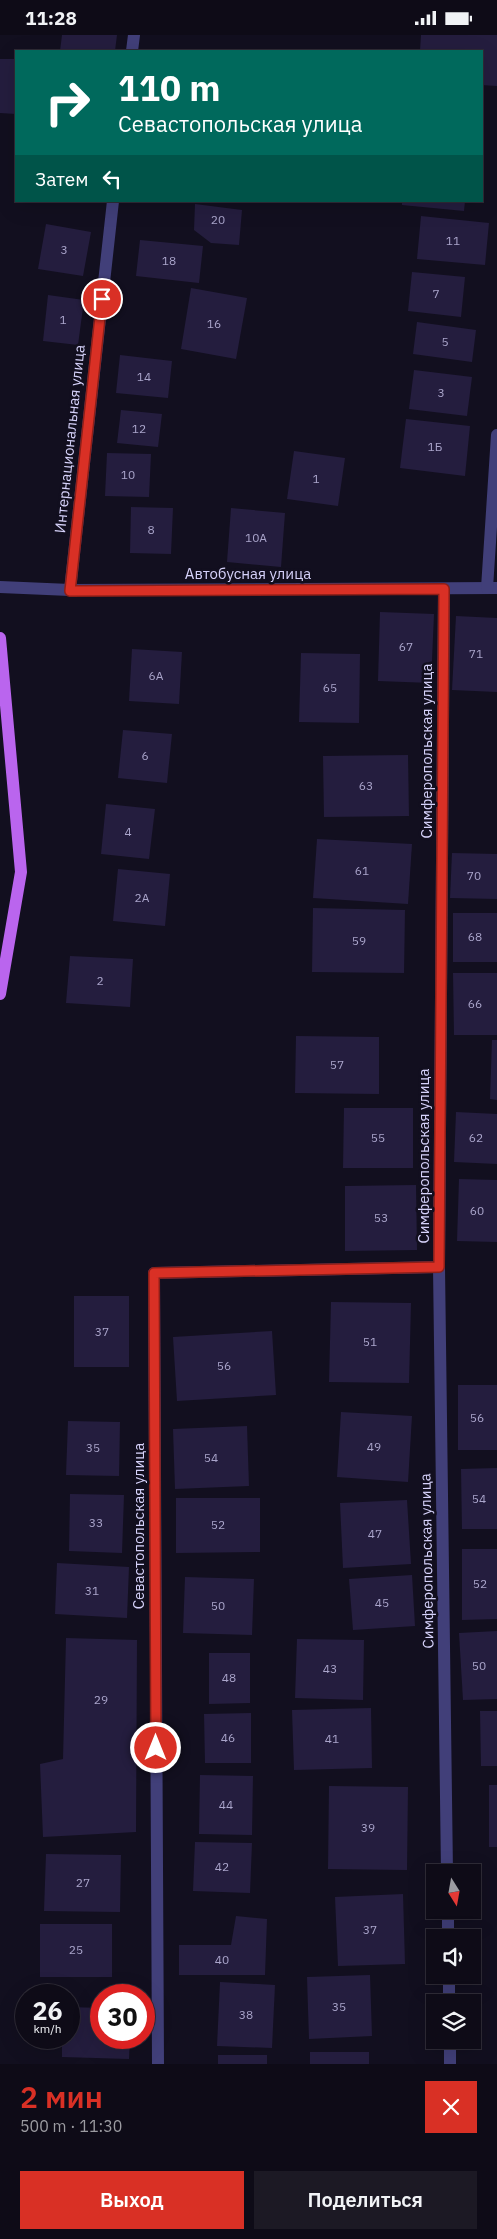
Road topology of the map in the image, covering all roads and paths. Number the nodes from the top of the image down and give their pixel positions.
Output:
1 (134, 35) edge
2 (132, 50) edge
3 (113, 202) edge
4 (497, 435) edge
5 (0, 587) edge
6 (492, 588) edge
7 (444, 589) junction
8 (70, 591) junction
9 (0, 638) edge
10 (0, 994) edge
11 (439, 1267) junction
12 (447, 1864) edge
13 (450, 2049) edge
14 (158, 2064) edge
15 (450, 2064) edge

1 - 2 street
3 - 8 street, Интернациональная улица
4 - 6 street
5 - 8 street, Автобусная улица
6 - 7 street, Автобусная улица
7 - 8 street, Автобусная улица
7 - 11 street, Симферопольская улица
9 - 10 main road
11 - 12 street, Симферопольская улица
11 - 14 street, Севастопольская улица
13 - 15 street

